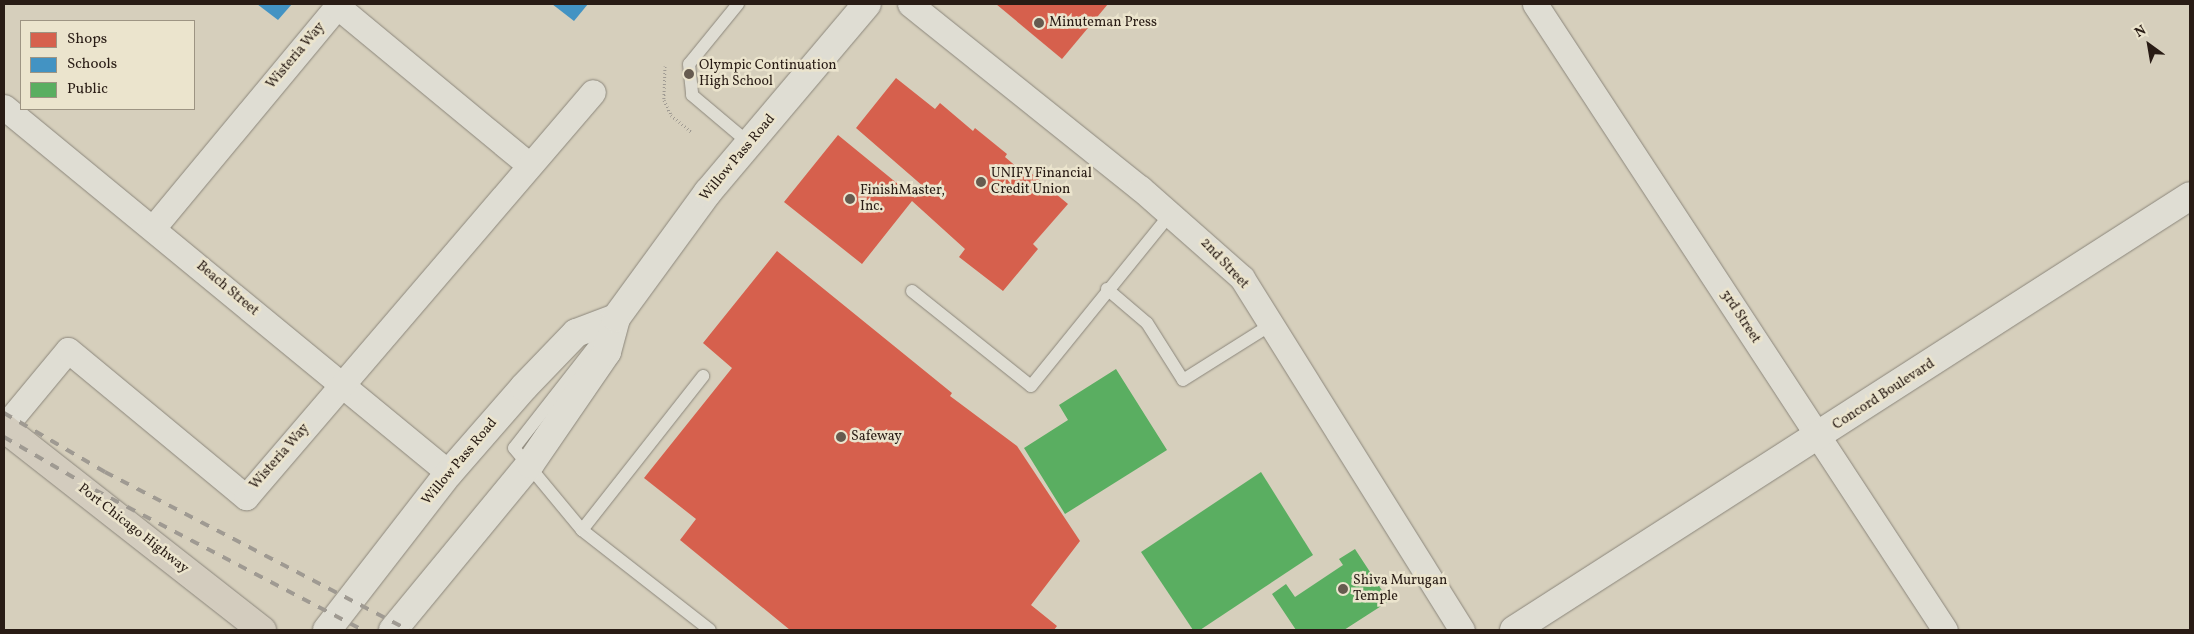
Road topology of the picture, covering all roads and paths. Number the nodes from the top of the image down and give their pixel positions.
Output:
1 (738, 4) edge
2 (868, 4) edge
3 (910, 4) edge
4 (1535, 4) edge
5 (593, 92) dead end
6 (4, 107) edge
7 (749, 143) junction
8 (529, 165) junction
9 (2190, 196) edge
10 (1171, 213) junction
11 (153, 228) junction
12 (1107, 289) junction
13 (912, 291) dead end
14 (616, 318) junction
15 (1272, 324) junction
16 (703, 376) dead end
17 (342, 385) junction
18 (4, 427) edge
19 (1819, 437) junction
20 (530, 464) junction
21 (449, 473) junction
22 (582, 530) junction
23 (1575, 590) junction
24 (262, 630) edge
25 (327, 630) edge
26 (393, 630) edge
27 (710, 630) edge
28 (1462, 630) edge
29 (1514, 630) edge
30 (1548, 630) edge
31 (1945, 630) edge

1 - 7 lane
2 - 7 main road, Willow Pass Road
3 - 10 street, 2nd Street
4 - 19 street, 3rd Street
5 - 8 street, Wisteria Way
6 - 11 street, Beach Street
7 - 14 main road, Willow Pass Road
8 - 11 street, Wisteria Way
8 - 17 street, Wisteria Way
9 - 19 main road, Concord Boulevard
10 - 12 lane
10 - 15 street, 2nd Street
11 - 17 street, Beach Street
12 - 13 lane
12 - 15 lane
14 - 20 main road, Willow Pass Road
14 - 21 main road, Willow Pass Road
15 - 28 street, 2nd Street
16 - 22 lane
17 - 18 street, Wisteria Way
17 - 21 street, Beach Street
18 - 24 main road, Port Chicago Highway
19 - 23 main road, Concord Boulevard
19 - 31 street, 3rd Street
20 - 22 lane
20 - 26 main road, Willow Pass Road
21 - 25 main road, Willow Pass Road
22 - 27 lane
23 - 29 main road, Concord Boulevard
23 - 30 main road, Concord Boulevard

